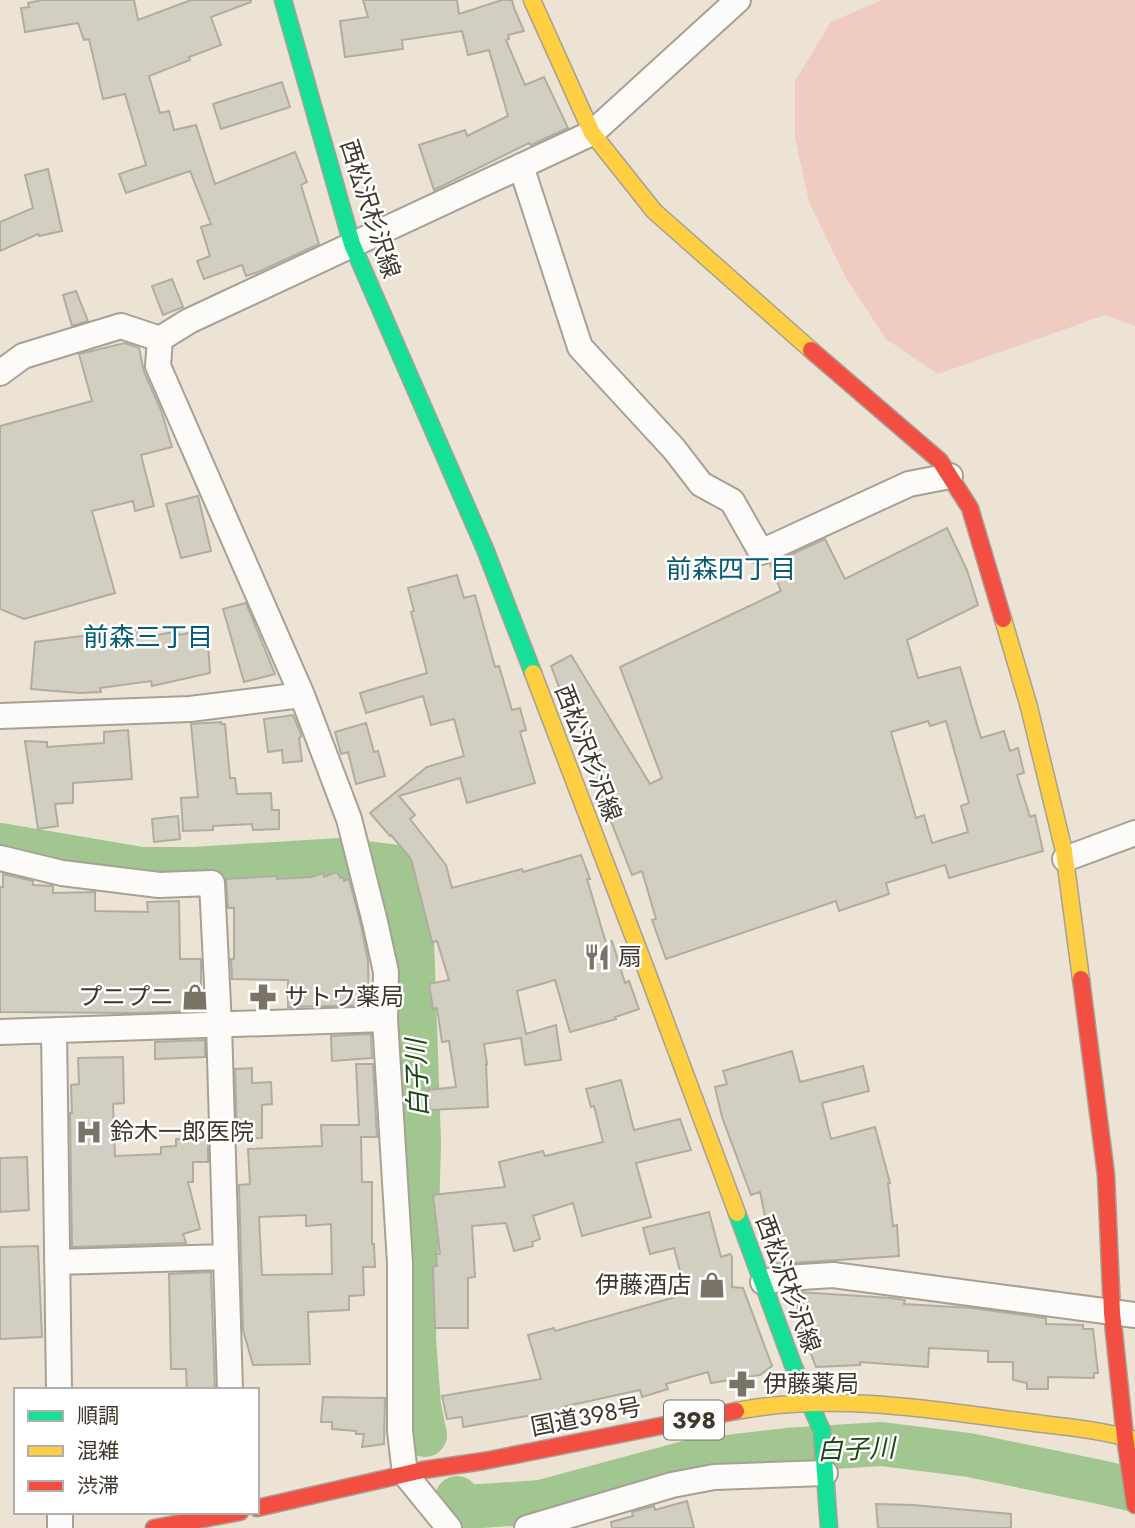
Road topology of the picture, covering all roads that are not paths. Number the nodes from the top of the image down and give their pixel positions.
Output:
1 (283, 0) edge
2 (532, 0) edge
3 (738, 0) edge
4 (592, 133) junction
5 (521, 166) junction
6 (352, 244) junction
7 (160, 339) junction
8 (0, 373) edge
9 (950, 476) junction
10 (302, 695) junction
11 (0, 716) edge
12 (1135, 832) edge
13 (0, 858) edge
14 (1065, 859) junction
15 (385, 1019) junction
16 (219, 1025) junction
17 (54, 1031) junction
18 (0, 1032) edge
19 (226, 1257) junction
20 (57, 1262) junction
21 (763, 1282) junction
22 (1124, 1314) edge
23 (59, 1388) edge
24 (230, 1388) edge
25 (808, 1402) junction
26 (1130, 1438) edge
27 (825, 1469) junction
28 (405, 1474) junction
29 (1135, 1505) edge
30 (259, 1508) edge
31 (230, 1514) edge
32 (155, 1528) edge
33 (449, 1528) edge
34 (527, 1528) edge
35 (829, 1528) edge

1 - 6 main road, 西松沢杉沢線
2 - 4 main road
3 - 4 street
4 - 5 street
4 - 9 main road
5 - 6 street
5 - 9 street
6 - 7 street
6 - 21 main road, 西松沢杉沢線
7 - 8 street
7 - 10 street
9 - 14 main road
10 - 11 street
10 - 15 street
12 - 14 street
13 - 16 street
14 - 22 main road
15 - 16 street
15 - 28 street
16 - 17 street
16 - 19 street
17 - 18 street
17 - 20 street
19 - 20 street
19 - 24 street
20 - 23 street
21 - 22 street
21 - 25 main road, 西松沢杉沢線
22 - 26 main road
25 - 26 main road, 国道398号 / 398
25 - 27 main road, 西松沢杉沢線
25 - 28 main road, 国道398号 / 398
26 - 29 main road
27 - 34 street
27 - 35 main road, 西松沢杉沢線
28 - 30 main road, 国道398号 / 398
28 - 33 street
31 - 32 main road

